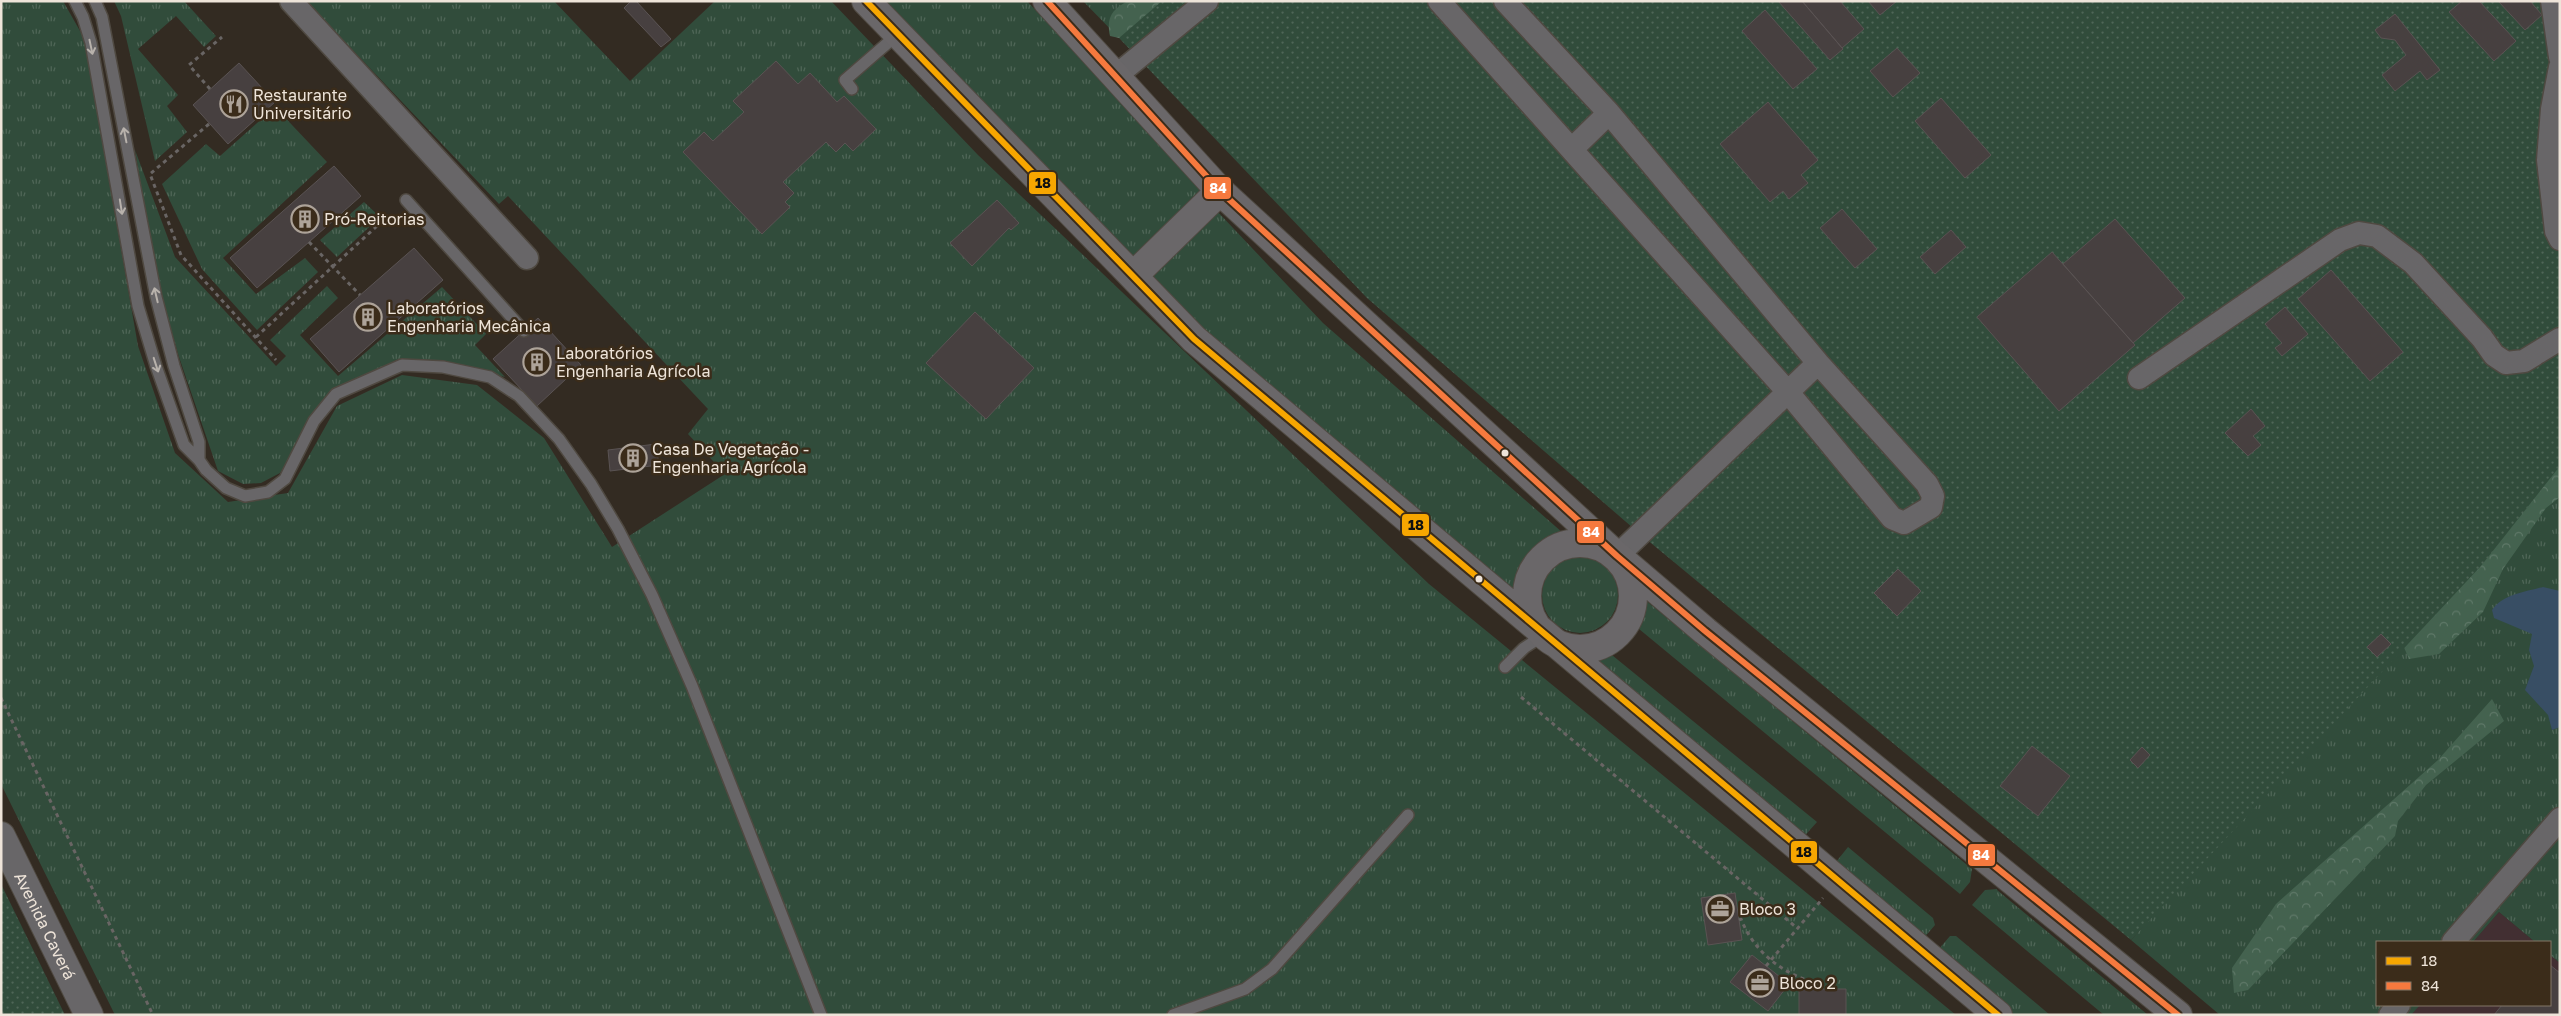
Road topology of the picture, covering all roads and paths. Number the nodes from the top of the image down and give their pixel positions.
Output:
1 (75, 1) edge
2 (95, 1) edge
3 (291, 1) edge
4 (866, 1) edge
5 (1047, 1) edge
6 (1207, 1) edge
7 (1439, 1) edge
8 (1505, 1) edge
9 (2552, 1) edge
10 (898, 34) junction
11 (222, 37) dead end
12 (2560, 57) edge
13 (2560, 67) edge
14 (1117, 75) junction
15 (210, 89) dead end
16 (852, 89) dead end
17 (1609, 113) junction
18 (209, 124) dead end
19 (1572, 149) junction
20 (1220, 191) junction
21 (406, 200) dead end
22 (389, 215) dead end
23 (2560, 240) edge
24 (309, 242) dead end
25 (526, 258) dead end
26 (333, 267) junction
27 (1133, 276) junction
28 (360, 295) dead end
29 (524, 331) dead end
30 (256, 337) junction
31 (2560, 340) edge
32 (276, 360) dead end
33 (1818, 363) junction
34 (2139, 378) dead end
35 (1787, 391) junction
36 (199, 460) junction
37 (1617, 556) junction
38 (1544, 635) junction
39 (1505, 667) dead end
40 (1521, 696) dead end
41 (1, 698) edge
42 (1408, 815) dead end
43 (2560, 819) edge
44 (1, 836) edge
45 (1823, 898) dead end
46 (1738, 920) dead end
47 (1797, 928) junction
48 (2454, 941) edge
49 (1771, 960) junction
50 (1766, 966) dead end
51 (1821, 988) dead end
52 (88, 1015) edge
53 (153, 1015) edge
54 (821, 1015) edge
55 (1173, 1015) edge
56 (1998, 1015) edge
57 (2178, 1015) edge

1 -> 36 lane
36 -> 2 lane
3 - 25 street
4 - 10 main road
5 - 14 main road
6 - 14 street
7 - 19 street
8 - 17 street
9 - 12 street
10 - 16 lane
10 - 27 main road
11 - 15 path
13 - 23 street
14 - 20 main road
17 - 19 street
17 - 33 street
18 - 30 path
19 - 35 street
20 - 27 main road
20 - 37 main road
21 - 29 lane
22 - 26 path
24 - 26 path
26 - 28 path
26 - 30 path
27 - 38 main road
30 - 32 path
31 - 34 street
33 - 35 street
33 - 35 street
35 - 37 street
36 - 54 lane
37 - 38 main road
37 - 38 main road
37 - 57 main road
38 - 39 lane
38 - 56 main road
40 - 47 path
41 - 53 path
42 - 55 lane
43 - 48 street
44 - 52 street, Avenida Caverá
45 - 47 path
46 - 49 path
47 - 49 path
49 - 50 path
49 - 51 path

